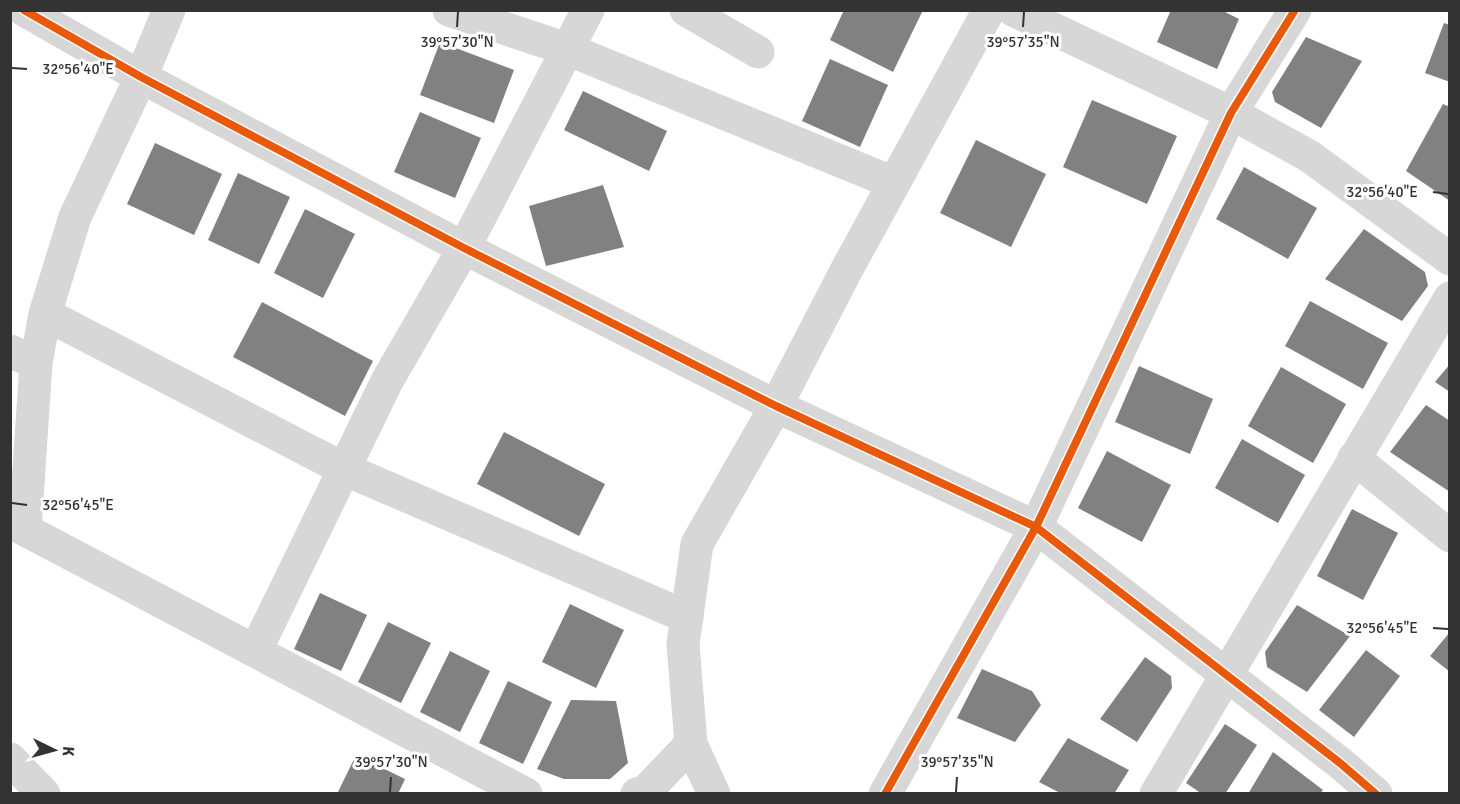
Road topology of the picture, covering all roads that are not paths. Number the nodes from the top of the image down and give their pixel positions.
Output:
1 (24, 10) edge
2 (170, 10) edge
3 (449, 10) edge
4 (588, 10) edge
5 (686, 10) edge
6 (989, 10) edge
7 (1013, 10) edge
8 (1294, 10) edge
9 (567, 50) junction
10 (758, 52) dead end
11 (141, 77) junction
12 (1231, 113) junction
13 (894, 183) junction
14 (464, 248) junction
15 (1449, 259) edge
16 (1449, 298) edge
17 (45, 314) junction
18 (23, 357) edge
19 (776, 406) junction
20 (1354, 458) junction
21 (344, 469) junction
22 (18, 526) edge
23 (1036, 527) junction
24 (1449, 536) edge
25 (687, 617) junction
26 (256, 650) junction
27 (1225, 674) junction
28 (691, 744) junction
29 (10, 759) edge
30 (44, 794) edge
31 (526, 794) edge
32 (637, 794) edge
33 (714, 794) edge
34 (885, 794) edge
35 (1156, 794) edge
36 (1376, 794) edge

1 - 11 street
2 - 11 street
3 - 9 street
4 - 9 street
5 - 10 street
6 - 13 street
7 - 12 street
8 - 12 street
9 - 13 street
9 - 14 street
11 - 14 street
11 - 17 street
12 - 15 street
12 - 23 street
13 - 19 street
14 - 19 street
14 - 21 street
16 - 20 street
17 - 18 street
17 - 21 street
18 - 22 street
19 - 23 street
19 - 25 street
20 - 24 street
20 - 27 street
21 - 25 street
21 - 26 street
22 - 26 street
23 - 27 street
23 - 34 street
25 - 28 street
26 - 31 street
27 - 35 street
27 - 36 street
28 - 32 street
28 - 33 street
29 - 30 street

